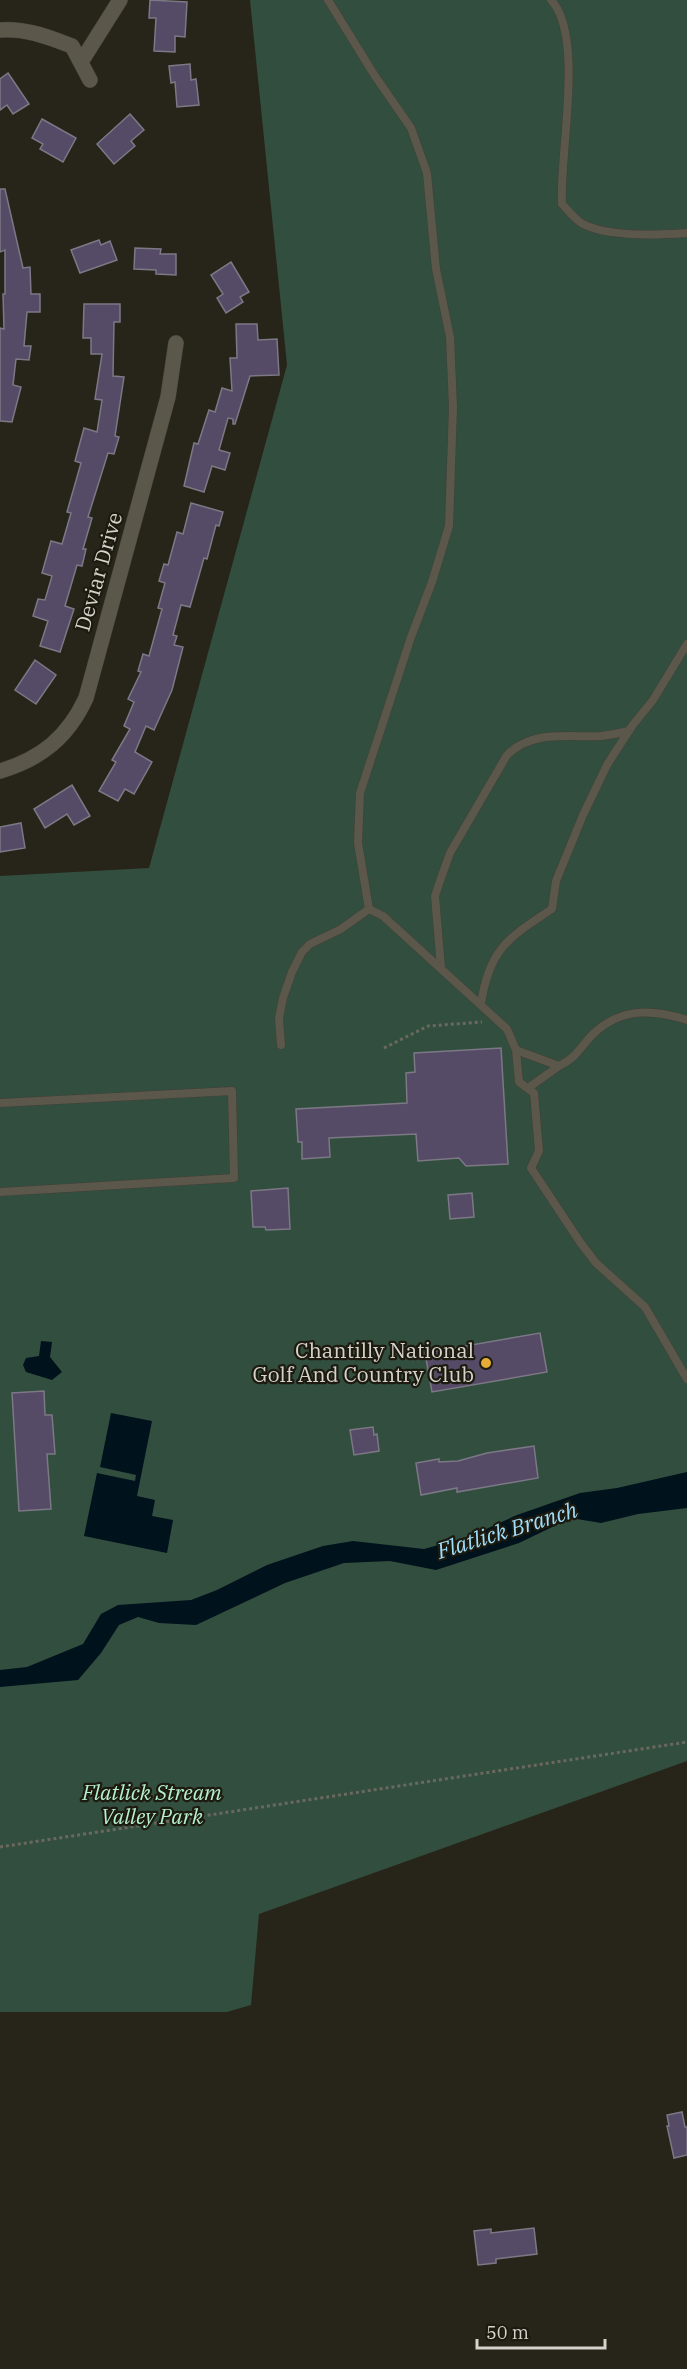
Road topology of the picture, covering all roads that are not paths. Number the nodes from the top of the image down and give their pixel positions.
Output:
1 (120, 0) edge
2 (328, 0) edge
3 (551, 0) edge
4 (0, 30) edge
5 (81, 62) junction
6 (90, 80) dead end
7 (687, 233) edge
8 (176, 343) dead end
9 (687, 644) edge
10 (629, 731) junction
11 (0, 771) edge
12 (369, 909) junction
13 (441, 968) junction
14 (481, 1004) junction
15 (687, 1020) edge
16 (281, 1045) dead end
17 (516, 1050) junction
18 (559, 1066) junction
19 (528, 1089) junction
20 (0, 1103) edge
21 (0, 1192) edge
22 (687, 1379) edge

1 - 5 street
2 - 12 lane
3 - 7 lane
4 - 5 street
5 - 6 street
8 - 11 street, Deviar Drive
9 - 10 lane
10 - 13 lane
10 - 14 lane
12 - 13 lane
12 - 16 lane
13 - 14 lane
14 - 17 lane
15 - 18 lane
17 - 18 lane
17 - 19 lane
18 - 19 lane
19 - 22 lane
20 - 21 lane

